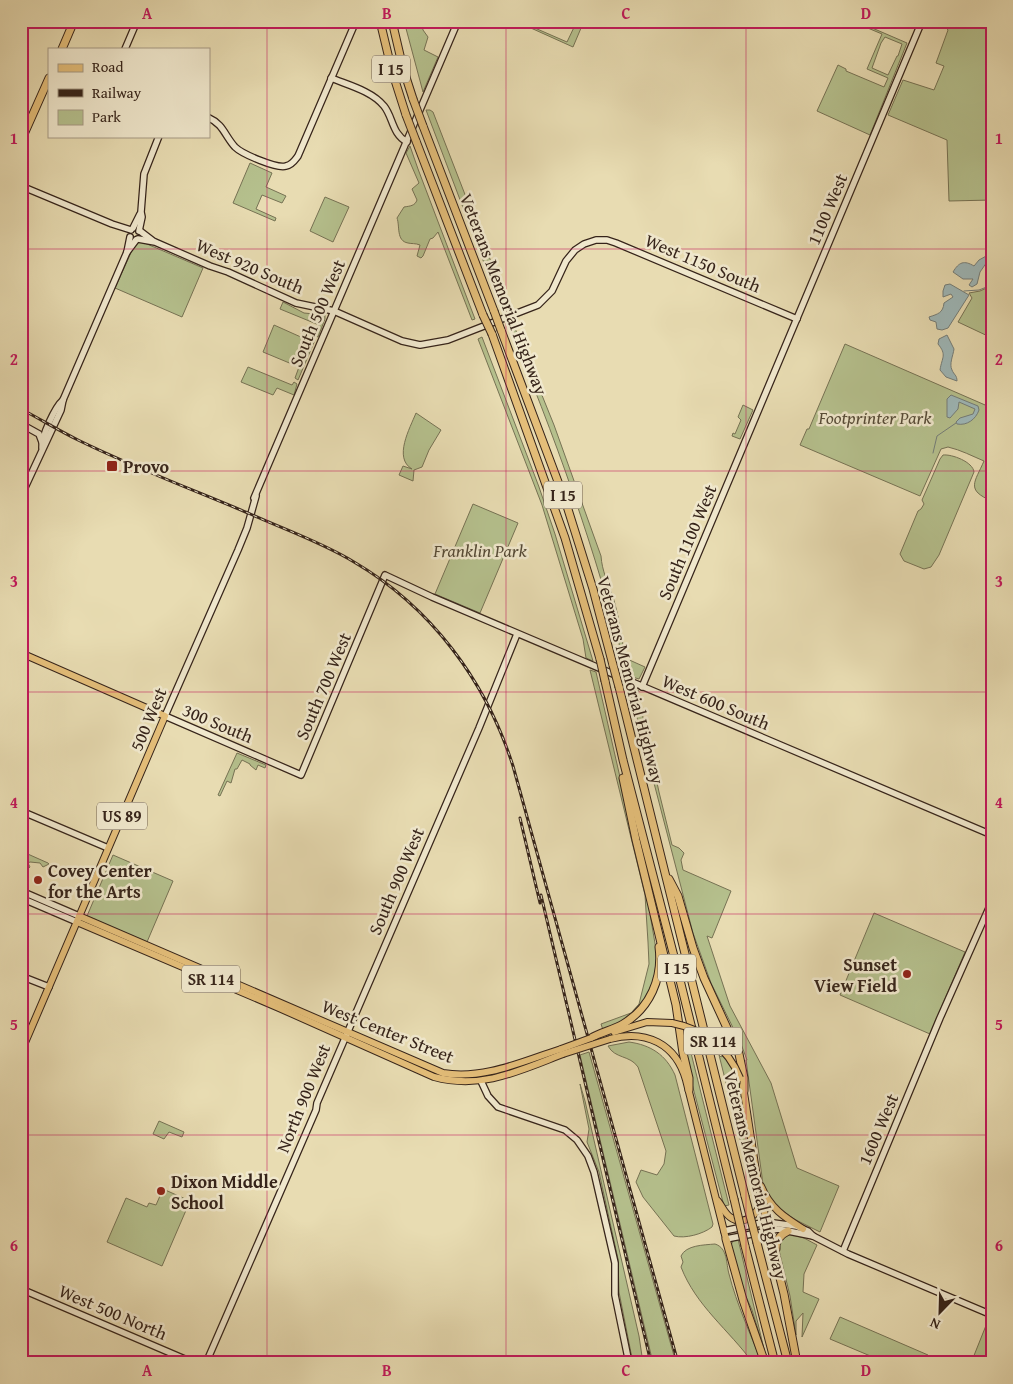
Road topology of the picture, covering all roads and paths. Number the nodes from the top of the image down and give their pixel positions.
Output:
1 (74, 21) edge
2 (137, 21) edge
3 (356, 21) edge
4 (380, 21) edge
5 (392, 21) edge
6 (458, 21) edge
7 (922, 21) edge
8 (62, 48) edge
9 (125, 48) edge
10 (331, 78) junction
11 (48, 80) edge
12 (210, 118) edge
13 (158, 138) edge
14 (21, 141) edge
15 (407, 142) junction
16 (21, 186) edge
17 (134, 234) junction
18 (596, 240) joint
19 (334, 311) junction
20 (797, 319) junction
21 (500, 320) junction
22 (63, 400) junction
23 (759, 408) joint
24 (24, 425) edge
25 (46, 432) junction
26 (42, 445) junction
27 (21, 496) edge
28 (244, 534) joint
29 (386, 577) joint
30 (517, 634) junction
31 (21, 653) edge
32 (21, 657) edge
33 (642, 687) junction
34 (123, 698) junction
35 (165, 716) junction
36 (623, 760) junction
37 (301, 775) joint
38 (21, 811) edge
39 (992, 835) edge
40 (108, 848) junction
41 (666, 875) junction
42 (21, 891) edge
43 (21, 898) edge
44 (992, 901) edge
45 (654, 915) junction
46 (78, 919) junction
47 (21, 976) edge
48 (49, 987) junction
49 (346, 1034) junction
50 (609, 1034) junction
51 (591, 1038) joint
52 (560, 1051) junction
53 (21, 1052) edge
54 (441, 1072) junction
55 (481, 1081) junction
56 (689, 1090) junction
57 (744, 1091) junction
58 (756, 1171) junction
59 (716, 1198) junction
60 (761, 1200) junction
61 (766, 1222) junction
62 (803, 1229) junction
63 (768, 1230) junction
64 (724, 1231) junction
65 (788, 1231) junction
66 (813, 1236) junction
67 (726, 1239) junction
68 (843, 1250) junction
69 (776, 1259) junction
70 (21, 1289) edge
71 (992, 1315) edge
72 (194, 1363) edge
73 (206, 1363) edge
74 (629, 1363) edge
75 (765, 1363) edge
76 (775, 1363) edge
77 (788, 1363) edge
78 (798, 1363) edge

1 - 8 highway
2 - 9 street
3 - 10 street
4 - 36 highway, Veterans Memorial Highway / I 15, bridge
5 - 21 highway, Veterans Memorial Highway / I 15, bridge
6 - 15 street, South 500 West
7 - 20 street, 1100 West
10 - 12 street
10 - 15 street
11 - 14 highway
13 - 17 street
15 - 19 street, South 500 West
16 - 17 street, West 920 South
17 - 19 street, West 920 South
17 - 22 street
18 - 20 street, West 1150 South
18 - 21 street, West 920 South
19 - 21 street, West 920 South
19 - 28 street, South 500 West
20 - 23 street, 1100 West
21 - 41 highway, Veterans Memorial Highway / I 15, bridge
22 - 25 street
22 - 26 street
23 - 33 street, South 1100 West
24 - 25 street
24 - 26 street
25 - 26 street
26 - 27 street
28 - 35 street, 500 West
29 - 30 street, West 600 South
29 - 37 street, South 700 West
30 - 33 street, West 600 South
30 - 49 street, South 900 West
31 - 34 main road, 300 South
32 - 34 main road, 300 South
33 - 39 street, West 600 South
34 - 35 main road, 300 South
35 - 37 street, 300 South
35 - 40 main road, 500 West / US 89
36 - 45 highway
36 - 76 highway, Veterans Memorial Highway / I 15, bridge
38 - 40 street
40 - 46 main road, 500 West / US 89
41 - 57 highway
41 - 77 highway, Veterans Memorial Highway / I 15, bridge
42 - 46 street, West Center Street
43 - 46 street, West Center Street
44 - 68 street, 1600 West
45 - 50 highway
45 - 56 highway
46 - 48 main road, US 89
46 - 49 main road, West Center Street / SR 114
47 - 48 street
48 - 53 main road, US 89
49 - 54 main road, West Center Street / SR 114
49 - 55 main road, West Center Street / SR 114
49 - 73 street, North 900 West
50 - 51 highway
50 - 52 main road, West Center Street / SR 114, bridge
50 - 56 main road, West Center Street / SR 114
50 - 57 main road, West Center Street / SR 114, bridge
51 - 52 main road, West Center Street / SR 114, bridge
52 - 54 main road, West Center Street / SR 114
52 - 55 main road, West Center Street / SR 114
54 - 55 main road
55 - 74 street
56 - 59 main road, West Center Street / SR 114
57 - 58 main road, West Center Street / SR 114
58 - 60 main road, West Center Street
58 - 62 main road, SR 114
59 - 60 main road
59 - 64 main road, West Center Street / SR 114
60 - 61 main road, West Center Street
61 - 62 street
61 - 63 main road, West Center Street
61 - 64 street
62 - 66 street, SR 114
63 - 65 street, SR 114
63 - 67 street, SR 114
63 - 69 highway
64 - 67 main road, West Center Street / SR 114
65 - 66 street, SR 114
65 - 69 highway
66 - 68 street, SR 114
67 - 75 highway
68 - 71 street, SR 114
69 - 78 highway
70 - 72 street, West 500 North

